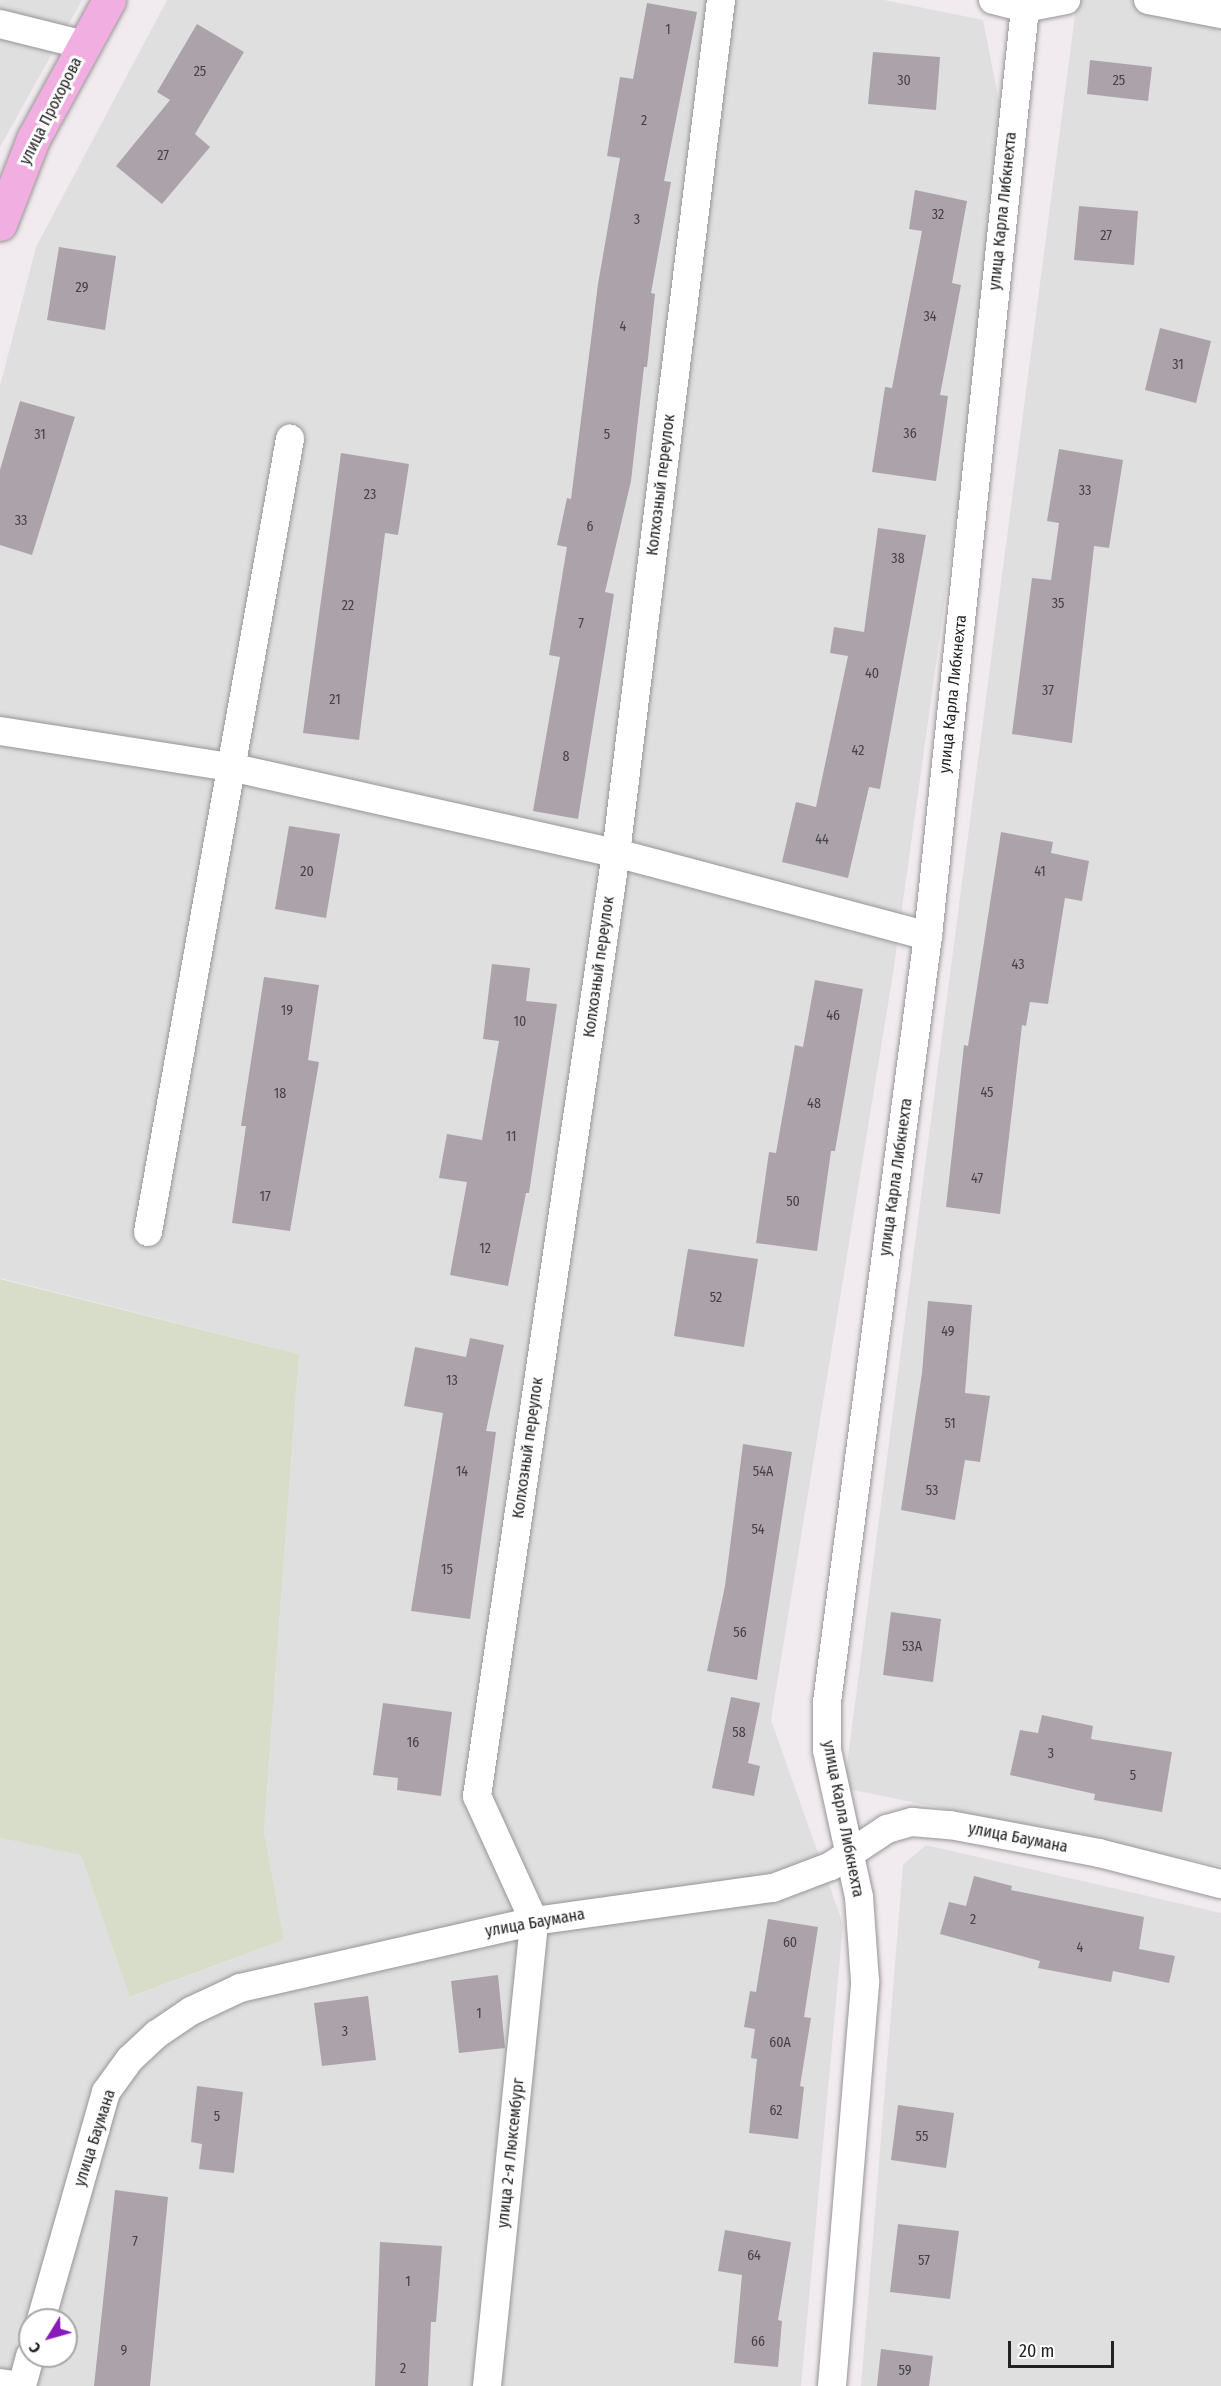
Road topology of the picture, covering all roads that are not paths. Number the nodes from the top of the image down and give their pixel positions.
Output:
1 (108, 0) edge
2 (721, 0) edge
3 (993, 0) edge
4 (1066, 0) edge
5 (1148, 0) edge
6 (1024, 8) junction
7 (1221, 14) edge
8 (0, 24) edge
9 (84, 45) junction
10 (0, 224) edge
11 (290, 439) dead end
12 (0, 731) edge
13 (230, 767) junction
14 (616, 853) junction
15 (928, 936) junction
16 (148, 1232) dead end
17 (851, 1852) junction
18 (1221, 1884) edge
19 (534, 1921) junction
20 (44, 2308) edge
21 (27, 2368) edge
22 (0, 2383) edge
23 (22, 2386) edge
24 (487, 2386) edge
25 (832, 2386) edge

1 - 9 main road, улица Прохорова
2 - 14 street, Колхозный переулок
3 - 6 street
4 - 6 street
5 - 7 street
6 - 15 street, улица Карла Либкнехта
8 - 9 street
9 - 10 main road, улица Прохорова
11 - 13 street
12 - 13 street
13 - 14 street
13 - 16 street
14 - 15 street
14 - 19 street, Колхозный переулок
15 - 17 street, улица Карла Либкнехта
17 - 18 street, улица Баумана
17 - 19 street, улица Баумана
17 - 25 street, улица Карла Либкнехта
19 - 20 street, улица Баумана
19 - 24 street, улица 2-я Люксембург
21 - 23 street
22 - 23 street

